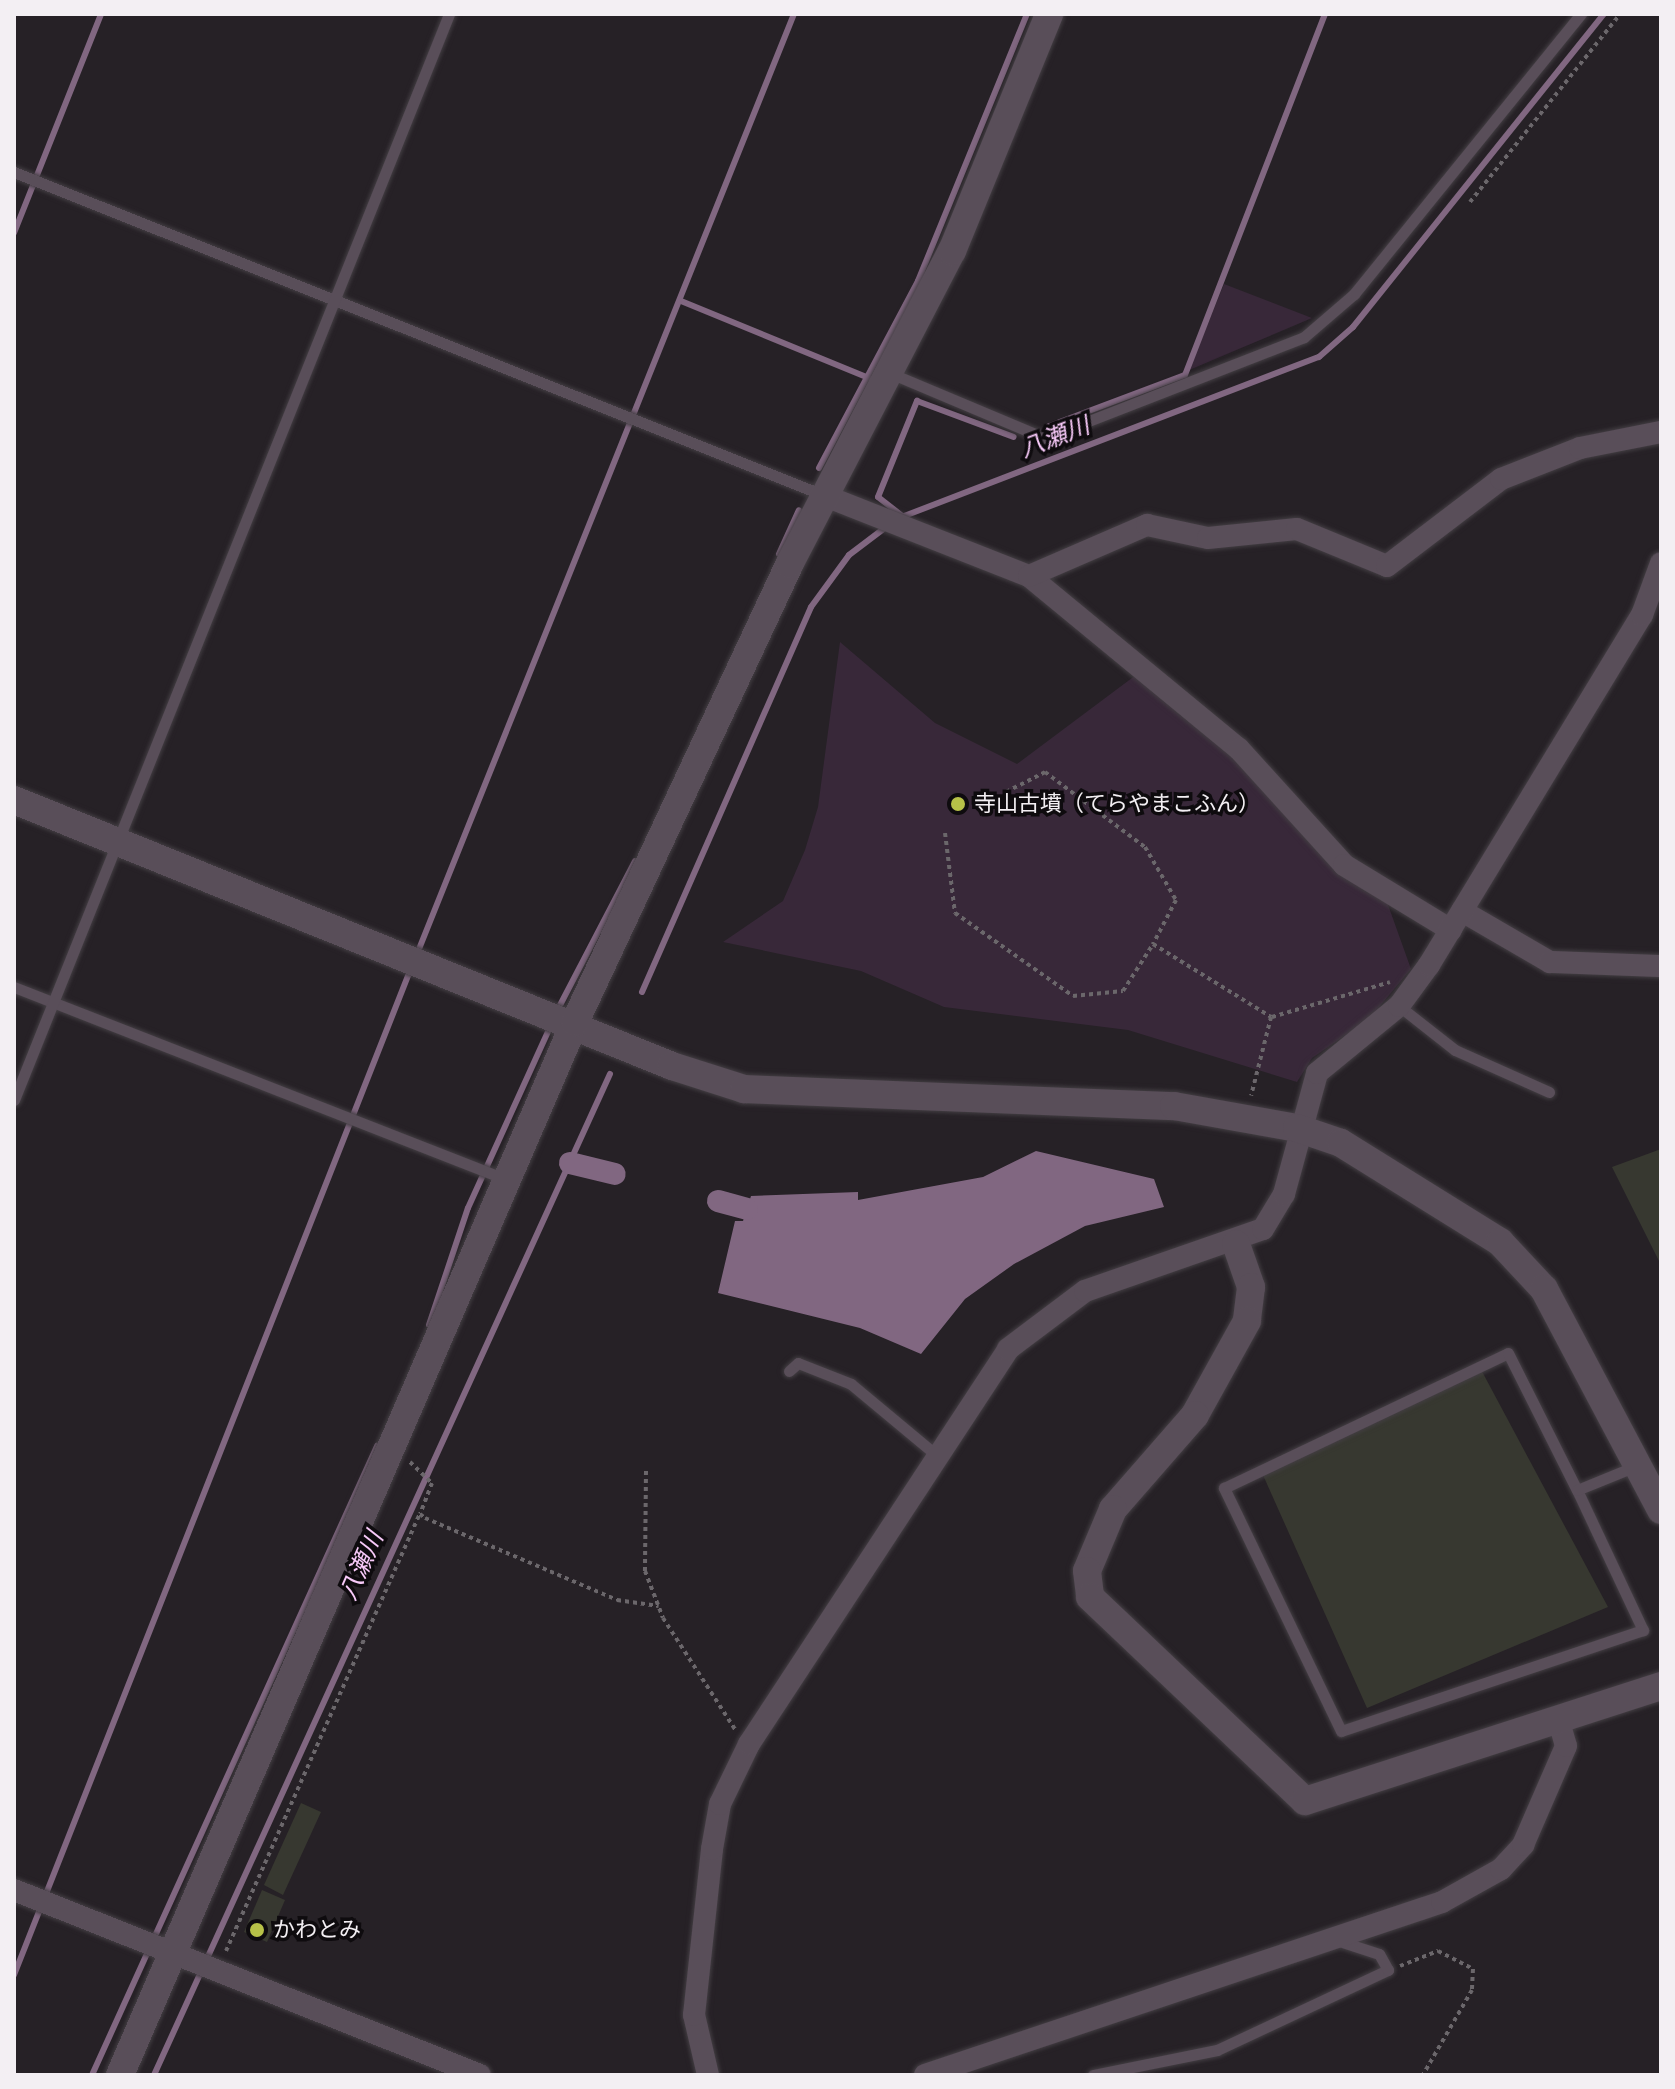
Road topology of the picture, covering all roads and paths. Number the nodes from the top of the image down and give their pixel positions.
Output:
1 (449, 14) edge
2 (1049, 14) edge
3 (1581, 14) edge
4 (1620, 14) edge
5 (14, 172) edge
6 (1470, 202) dead end
7 (335, 299) junction
8 (890, 373) junction
9 (1661, 432) edge
10 (823, 495) junction
11 (1661, 563) edge
12 (1029, 576) junction
13 (1006, 792) dead end
14 (14, 800) edge
15 (945, 833) dead end
16 (117, 841) junction
17 (1456, 920) junction
18 (1153, 944) junction
19 (1661, 966) edge
20 (14, 987) edge
21 (1406, 997) junction
22 (53, 1003) junction
23 (1271, 1017) junction
24 (575, 1022) junction
25 (1549, 1092) dead end
26 (1251, 1098) dead end
27 (14, 1100) edge
28 (1297, 1128) junction
29 (505, 1179) junction
30 (1236, 1244) junction
31 (789, 1371) dead end
32 (935, 1454) junction
33 (406, 1460) dead end
34 (1640, 1464) junction
35 (646, 1471) dead end
36 (1577, 1490) junction
37 (1661, 1510) edge
38 (423, 1516) junction
39 (659, 1606) junction
40 (1661, 1686) edge
41 (1559, 1722) junction
42 (749, 1744) junction
43 (14, 1890) edge
44 (1336, 1940) junction
45 (182, 1956) junction
46 (217, 1970) junction
47 (1388, 1970) junction
48 (120, 2075) edge
49 (480, 2075) edge
50 (708, 2075) edge
51 (925, 2075) edge
52 (1093, 2075) edge
53 (1423, 2075) edge

1 - 7 lane
2 - 8 street
3 - 8 lane
4 - 6 path
5 - 7 lane
7 - 10 lane
7 - 16 lane
8 - 10 street
9 - 12 street
10 - 12 street
10 - 24 street
11 - 17 street
12 - 17 street
13 - 18 path
14 - 16 street
15 - 18 path
16 - 22 lane
16 - 24 street
17 - 19 street
17 - 21 street
18 - 23 path
20 - 22 lane
21 - 23 path
21 - 25 lane
21 - 28 street
22 - 27 lane
22 - 29 lane
23 - 26 path
24 - 28 street
24 - 29 street
28 - 30 street
28 - 34 street
29 - 45 street
30 - 32 street
30 - 41 street
31 - 32 lane
32 - 42 street
33 - 38 path
34 - 36 lane
34 - 37 street
35 - 39 path
36 - 36 lane
38 - 39 path
38 - 46 path
39 - 42 path
40 - 41 street
41 - 44 street
42 - 50 street
43 - 45 street
44 - 47 lane
44 - 51 street
45 - 46 street
45 - 48 street
46 - 49 street
47 - 52 lane
47 - 53 path

